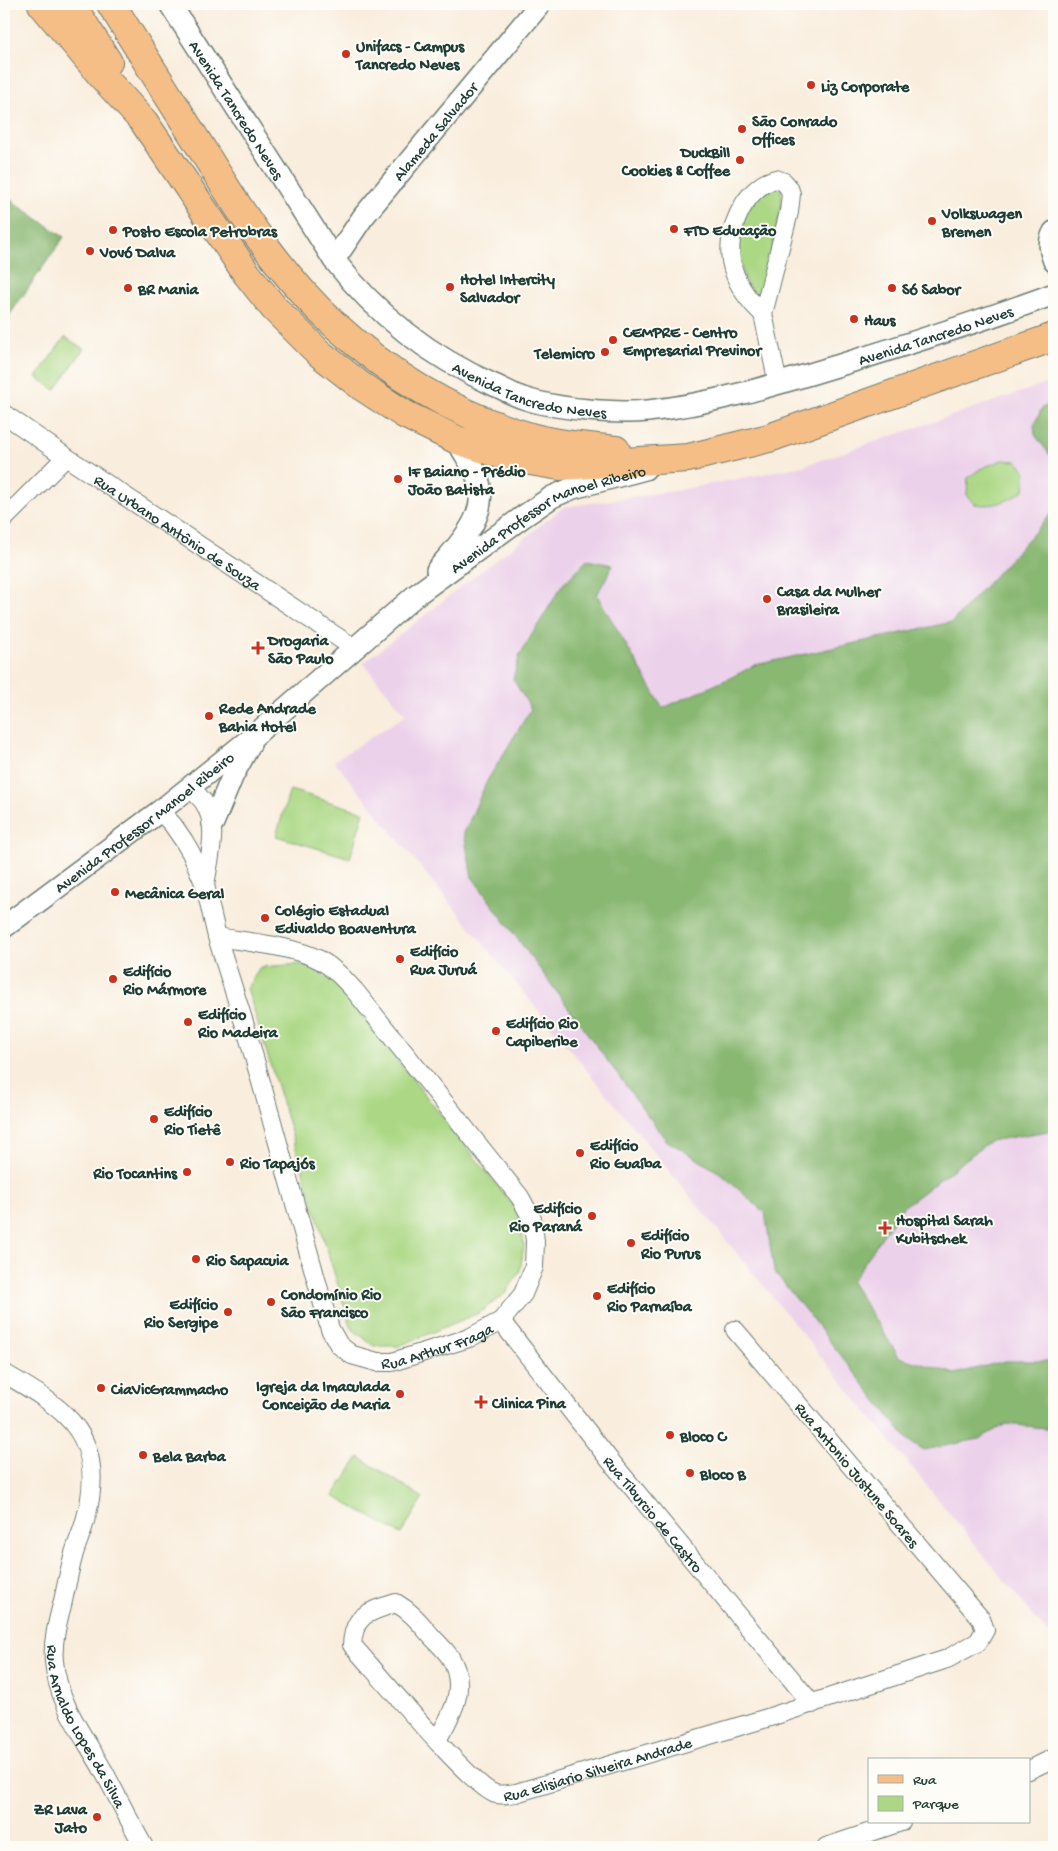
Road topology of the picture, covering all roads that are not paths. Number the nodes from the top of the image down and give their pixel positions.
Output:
1 (42, 4) edge
2 (71, 4) edge
3 (111, 4) edge
4 (170, 4) edge
5 (540, 4) edge
6 (144, 122) junction
7 (1054, 232) edge
8 (334, 260) junction
9 (1054, 261) edge
10 (1054, 294) edge
11 (763, 314) junction
12 (1054, 338) edge
13 (778, 384) junction
14 (4, 414) edge
15 (457, 440) junction
16 (66, 457) junction
17 (688, 458) junction
18 (4, 519) edge
19 (416, 595) junction
20 (354, 648) junction
21 (255, 735) junction
22 (189, 787) junction
23 (160, 812) junction
24 (212, 823) junction
25 (205, 885) junction
26 (4, 927) edge
27 (217, 937) junction
28 (501, 1321) junction
29 (734, 1330) dead end
30 (4, 1373) edge
31 (981, 1619) joint
32 (812, 1704) junction
33 (437, 1740) junction
34 (1054, 1758) edge
35 (1030, 1770) edge
36 (895, 1824) edge
37 (144, 1847) edge
38 (826, 1847) edge

1 - 6 main road
2 - 6 main road
3 - 17 main road
4 - 8 street, Avenida Tancredo Neves
5 - 8 street, Alameda Salvador
6 - 15 main road
7 - 9 street
8 - 13 street, Avenida Tancredo Neves
10 - 13 street, Avenida Tancredo Neves
11 - 11 street
11 - 13 street
12 - 17 main road
14 - 16 street, Rua Urbano Antônio de Souza
15 - 17 main road
15 - 19 street, Avenida Professor Manoel Ribeiro
16 - 18 street
16 - 20 street, Rua Urbano Antônio de Souza
17 - 19 street, Avenida Professor Manoel Ribeiro
19 - 20 street, Avenida Professor Manoel Ribeiro
20 - 21 street, Avenida Professor Manoel Ribeiro
21 - 22 street, Avenida Professor Manoel Ribeiro
21 - 24 street
22 - 23 street, Avenida Professor Manoel Ribeiro
22 - 24 street, Rua Arthur Fraga
23 - 25 street, Rua Arthur Fraga
23 - 26 street, Avenida Professor Manoel Ribeiro
24 - 25 street, Rua Arthur Fraga
25 - 27 street, Rua Arthur Fraga
27 - 28 street, Rua Arthur Fraga
27 - 28 street, Rua Arthur Fraga
28 - 32 street, Rua Tiburcio de Castro
29 - 31 street, Rua Antonio Justune Soares
30 - 37 street, Rua Arnaldo Lopes da Silva
31 - 32 street, Rua Elisiario Silveira Andrade
32 - 33 street, Rua Elisiario Silveira Andrade
33 - 33 street, Rua Elisiario Silveira Andrade
34 - 35 street
36 - 38 street

